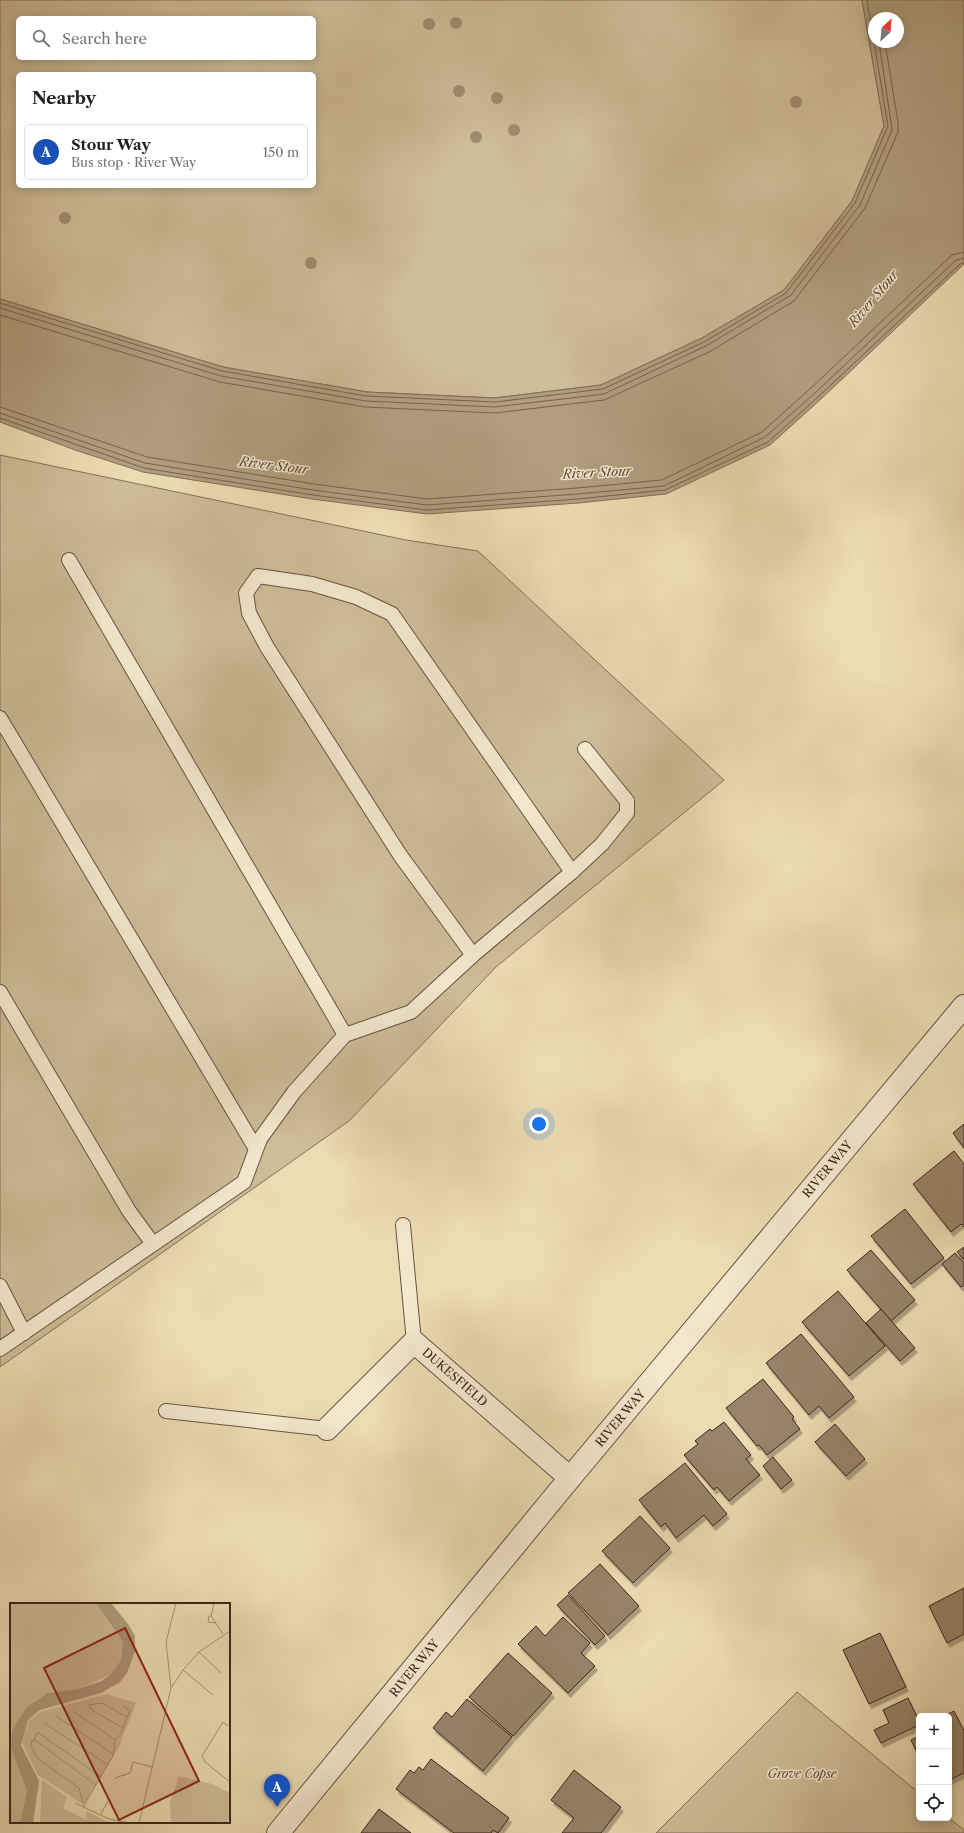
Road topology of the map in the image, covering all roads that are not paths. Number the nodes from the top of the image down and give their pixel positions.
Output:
1 (69, 560) dead end
2 (0, 718) edge
3 (585, 749) dead end
4 (572, 872) junction
5 (473, 955) junction
6 (0, 992) edge
7 (964, 1006) edge
8 (345, 1035) junction
9 (256, 1149) junction
10 (403, 1225) dead end
11 (153, 1244) junction
12 (0, 1286) edge
13 (24, 1333) junction
14 (414, 1342) junction
15 (0, 1350) edge
16 (166, 1411) dead end
17 (327, 1429) joint
18 (570, 1478) junction
19 (278, 1833) edge

1 - 8 lane
2 - 9 lane
3 - 4 lane
4 - 5 lane
4 - 5 lane
5 - 8 lane
6 - 11 lane
7 - 18 street, RIVER WAY
8 - 9 lane
9 - 11 lane
10 - 14 lane
11 - 13 lane
12 - 13 lane
13 - 15 lane
14 - 17 street, DUKESFIELD
14 - 18 street, DUKESFIELD
16 - 17 lane
18 - 19 street, RIVER WAY

